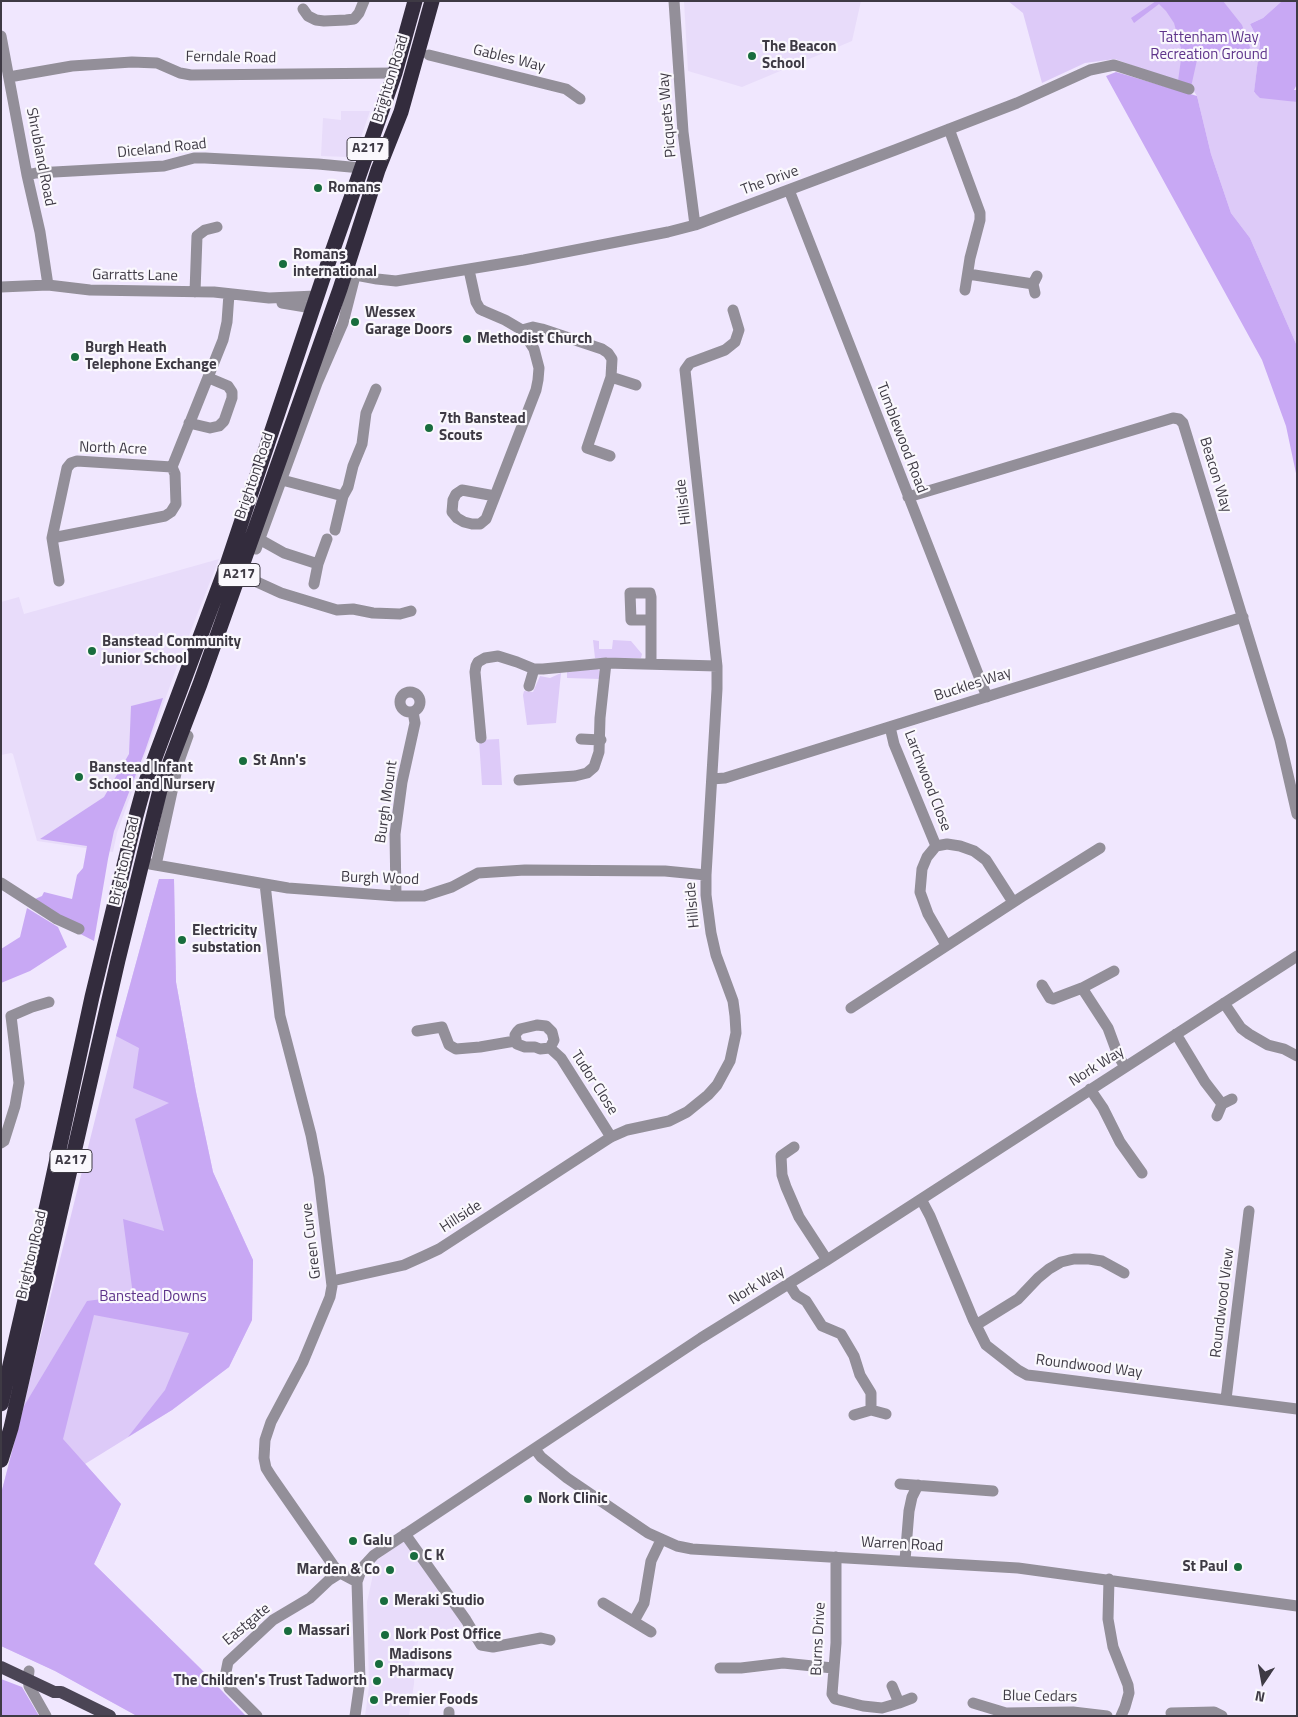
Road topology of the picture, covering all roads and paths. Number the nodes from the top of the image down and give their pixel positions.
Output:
1 (364, 1) edge
2 (415, 1) edge
3 (432, 1) edge
4 (674, 1) edge
5 (303, 9) dead end
6 (1, 36) edge
7 (429, 55) dead end
8 (395, 73) junction
9 (9, 77) junction
10 (1189, 89) dead end
11 (580, 99) dead end
12 (949, 129) junction
13 (361, 168) junction
14 (378, 170) junction
15 (27, 175) junction
16 (789, 190) junction
17 (695, 225) junction
18 (218, 227) dead end
19 (469, 270) junction
20 (350, 274) junction
21 (968, 274) junction
22 (1035, 284) dead end
23 (48, 285) junction
24 (1, 287) edge
25 (965, 290) dead end
26 (195, 292) junction
27 (229, 294) junction
28 (314, 302) junction
29 (733, 310) dead end
30 (522, 330) junction
31 (612, 372) junction
32 (209, 378) junction
33 (636, 385) dead end
34 (376, 389) dead end
35 (189, 423) junction
36 (610, 456) dead end
37 (172, 467) junction
38 (282, 480) junction
39 (343, 496) junction
40 (495, 496) dead end
41 (908, 497) junction
42 (335, 530) dead end
43 (52, 538) junction
44 (259, 539) junction
45 (327, 540) dead end
46 (318, 564) junction
47 (246, 577) junction
48 (59, 581) dead end
49 (314, 584) dead end
50 (411, 611) dead end
51 (1243, 617) junction
52 (651, 620) dead end
53 (606, 663) junction
54 (651, 664) junction
55 (717, 666) junction
56 (534, 669) junction
57 (529, 686) dead end
58 (987, 697) junction
59 (413, 712) dead end
60 (890, 727) junction
61 (481, 738) dead end
62 (581, 739) dead end
63 (601, 740) junction
64 (712, 778) junction
65 (519, 780) dead end
66 (1293, 786) edge
67 (1297, 814) edge
68 (936, 846) junction
69 (1100, 848) dead end
70 (148, 864) junction
71 (706, 875) junction
72 (1, 883) edge
73 (265, 884) junction
74 (396, 896) junction
75 (1013, 902) junction
76 (79, 929) dead end
77 (946, 945) junction
78 (1297, 956) edge
79 (1114, 971) dead end
80 (1042, 985) dead end
81 (1082, 988) junction
82 (49, 1002) dead end
83 (1224, 1003) junction
84 (851, 1008) dead end
85 (6, 1017) edge
86 (418, 1031) dead end
87 (1176, 1034) junction
88 (515, 1041) junction
89 (550, 1048) junction
90 (1297, 1056) edge
91 (1125, 1067) junction
92 (1090, 1089) junction
93 (1218, 1116) dead end
94 (611, 1137) junction
95 (1, 1143) edge
96 (794, 1148) dead end
97 (1142, 1173) dead end
98 (921, 1199) junction
99 (1249, 1211) dead end
100 (828, 1260) junction
101 (1125, 1274) dead end
102 (332, 1281) junction
103 (789, 1284) junction
104 (976, 1325) junction
105 (1226, 1399) junction
106 (1, 1404) edge
107 (1297, 1409) edge
108 (872, 1410) junction
109 (886, 1414) dead end
110 (854, 1415) dead end
111 (535, 1448) junction
112 (1, 1460) edge
113 (900, 1484) dead end
114 (918, 1486) junction
115 (993, 1492) dead end
116 (405, 1534) junction
117 (660, 1540) junction
118 (836, 1556) junction
119 (905, 1560) junction
120 (340, 1573) junction
121 (1109, 1579) junction
122 (358, 1582) junction
123 (603, 1603) dead end
124 (1297, 1606) edge
125 (634, 1621) junction
126 (651, 1632) dead end
127 (550, 1640) dead end
128 (1, 1658) edge
129 (1, 1667) edge
130 (720, 1668) dead end
131 (833, 1668) junction
132 (28, 1675) junction
133 (892, 1686) dead end
134 (912, 1698) dead end
135 (899, 1703) junction
136 (974, 1703) dead end
137 (1171, 1713) dead end
138 (46, 1716) edge
139 (110, 1716) edge
140 (257, 1716) edge
141 (355, 1716) edge
142 (1107, 1716) edge
143 (1121, 1716) edge
144 (1222, 1716) edge

1 - 5 street
2 - 8 highway, Brighton Road / A217
3 - 14 highway, Brighton Road / A217
4 - 17 street, Picquets Way
6 - 9 street, Shrubland Road
7 - 11 street, Gables Way
8 - 9 street, Ferndale Road
8 - 13 highway, Brighton Road / A217
9 - 15 street, Shrubland Road
10 - 12 street, The Drive
12 - 16 street, The Drive
12 - 21 street
13 - 15 street, Diceland Road
13 - 28 highway, Brighton Road / A217
14 - 20 highway, Brighton Road / A217
14 - 28 highway
15 - 23 street, Shrubland Road
16 - 17 street, The Drive
16 - 41 street, Tumblewood Road
17 - 19 street, The Drive
18 - 26 street
19 - 20 street, The Drive
19 - 30 street
20 - 38 street, Brighton Road
20 - 70 highway, Brighton Road / A217
21 - 22 street
21 - 25 street
23 - 24 street, Garratts Lane
23 - 26 street, Garratts Lane
26 - 27 street, Garratts Lane
27 - 28 street, Garratts Lane
27 - 32 street
28 - 106 highway, Brighton Road / A217
29 - 55 street, Hillside
30 - 31 street
30 - 40 street
31 - 33 street
31 - 36 street
32 - 35 street
32 - 35 street
34 - 39 street
35 - 37 street
37 - 43 street
37 - 43 street, North Acre
38 - 39 street
38 - 44 street, Brighton Road
39 - 42 street
41 - 51 street, Beacon Way
41 - 58 street, Tumblewood Road
43 - 48 street, North Acre
44 - 46 street
44 - 47 street, Brighton Road
45 - 46 street
46 - 49 street
47 - 50 street
47 - 70 street, Brighton Road
51 - 58 street, Buckles Way
51 - 66 street, Beacon Way
52 - 54 street
53 - 54 street
53 - 56 street
53 - 63 street
54 - 55 street
55 - 64 street, Hillside
56 - 57 street
56 - 61 street
58 - 60 street, Buckles Way
59 - 74 street, Burgh Mount
60 - 64 street, Buckles Way
60 - 68 street, Larchwood Close
62 - 63 street
63 - 65 street
64 - 71 street, Hillside
66 - 67 street, Beacon Way
68 - 75 street, Larchwood Close
68 - 77 street, Larchwood Close
69 - 75 street
70 - 73 street, Burgh Wood
70 - 112 highway, Brighton Road / A217
71 - 74 street, Burgh Wood
71 - 94 street, Hillside
72 - 76 street
73 - 74 street, Burgh Wood
73 - 102 street, Green Curve
75 - 77 street
77 - 84 street
78 - 83 street, Nork Way
79 - 81 street
80 - 81 street
81 - 91 street
82 - 85 street
83 - 87 street, Nork Way
83 - 90 street
85 - 95 street
86 - 88 street
87 - 91 street, Nork Way
87 - 93 street
88 - 89 street, Tudor Close
88 - 89 street, Tudor Close
89 - 94 street, Tudor Close
91 - 92 street, Nork Way
92 - 97 street
92 - 98 street, Nork Way
94 - 102 street, Hillside
96 - 100 street
98 - 100 street, Nork Way
98 - 104 street, Roundwood Way
99 - 105 street, Roundwood View
100 - 103 street, Nork Way
101 - 104 street
102 - 120 street, Green Curve
103 - 108 street
103 - 111 street, Nork Way
104 - 105 street, Roundwood Way
105 - 107 street, Roundwood Way
108 - 109 street
108 - 110 street
111 - 116 street, Nork Way
111 - 117 street, Warren Road
113 - 114 street
114 - 115 street
114 - 119 street
116 - 122 street, Nork Way
116 - 127 street
117 - 118 street, Warren Road
117 - 125 street
118 - 119 street, Warren Road
118 - 131 street, Burns Drive
119 - 121 street, Warren Road
120 - 122 street, Green Curve
120 - 140 street, Eastgate
121 - 124 street, Warren Road
121 - 143 street
122 - 141 street, Nork Way
123 - 125 street
125 - 126 street
128 - 132 main road
129 - 132 main road
130 - 131 street
131 - 135 street, Burns Drive
132 - 138 street
132 - 139 main road
133 - 135 street
134 - 135 street
136 - 142 street, Blue Cedars
137 - 144 street

